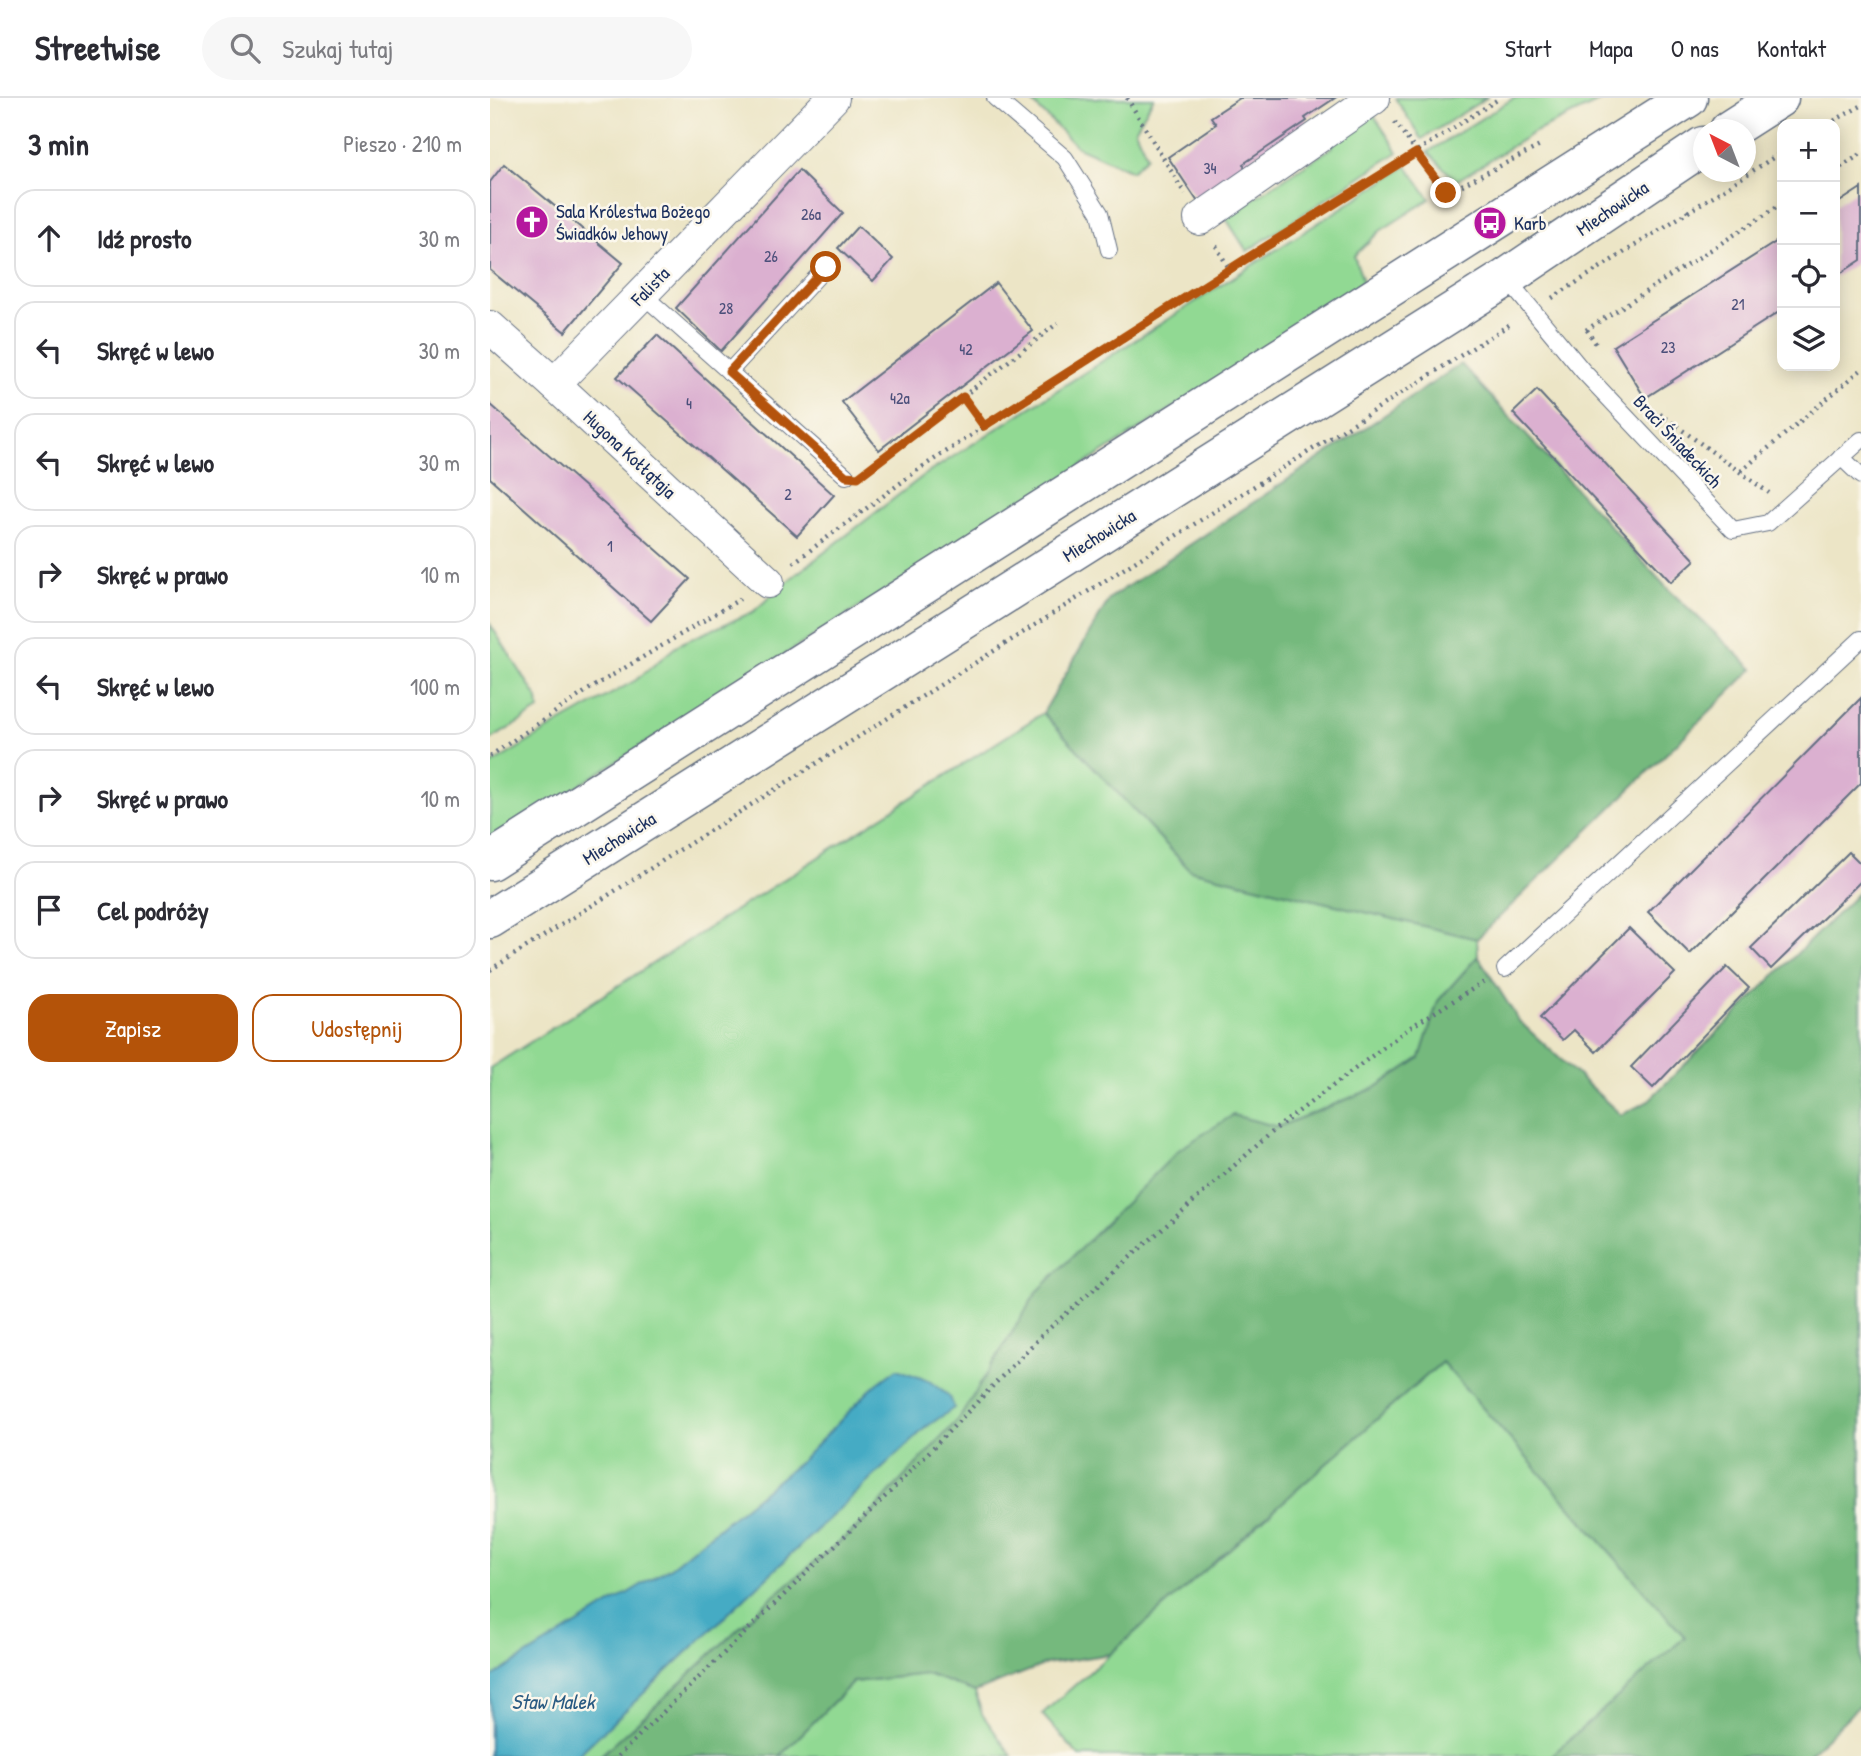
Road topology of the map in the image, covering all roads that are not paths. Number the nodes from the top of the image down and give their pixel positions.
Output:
1 (833, 98) edge
2 (995, 98) edge
3 (1688, 98) edge
4 (1779, 98) edge
5 (1384, 109) edge
6 (1746, 119) edge
7 (1693, 153) edge
8 (1200, 219) road end
9 (1109, 250) dead end
10 (826, 267) dead end
11 (1506, 278) junction
12 (642, 294) junction
13 (490, 327) edge
14 (729, 372) junction
15 (554, 384) junction
16 (1861, 440) edge
17 (1841, 457) junction
18 (846, 476) road end
19 (1861, 476) edge
20 (768, 582) road end
21 (1861, 639) edge
22 (490, 861) edge
23 (490, 919) edge
24 (1505, 969) road end

1 - 12 street, Falista
2 - 9 lane
3 - 22 main road
4 - 6 main road
5 - 8 street
7 - 11 main road, Miechowicka
10 - 14 lane
11 - 17 lane, Braci Śniadeckich
11 - 23 main road, Miechowicka
12 - 14 lane
12 - 15 street, Falista
13 - 15 street, Hugona Kołłątaja
14 - 18 lane
15 - 20 street, Hugona Kołłątaja
16 - 17 lane, Braci Śniadeckich
17 - 19 lane
21 - 24 lane

